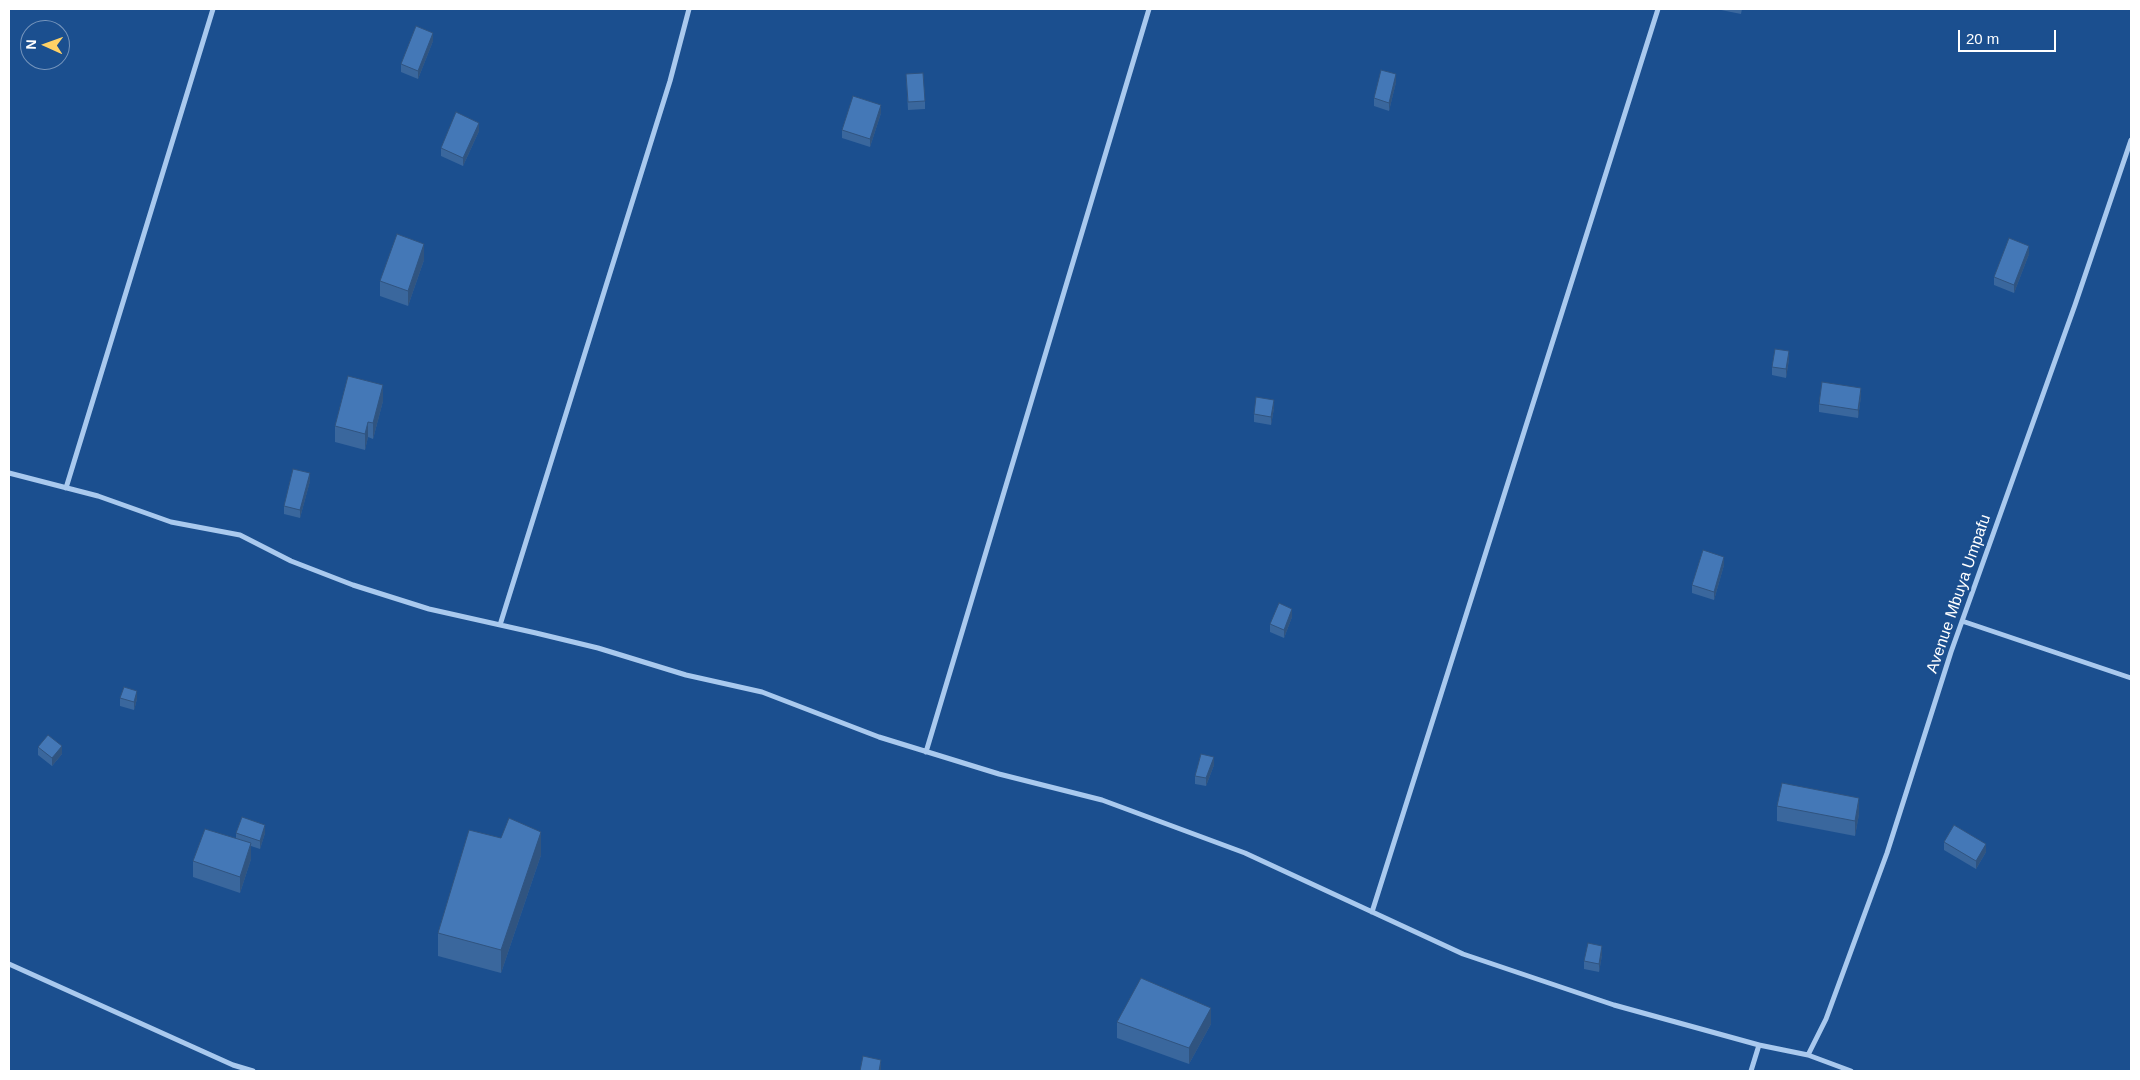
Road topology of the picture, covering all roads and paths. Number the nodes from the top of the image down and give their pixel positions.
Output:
1 (213, 9) edge
2 (689, 9) edge
3 (1149, 9) edge
4 (1658, 9) edge
5 (2131, 140) edge
6 (9, 472) edge
7 (66, 488) junction
8 (1962, 621) junction
9 (500, 625) junction
10 (2131, 678) edge
11 (926, 752) junction
12 (1372, 912) junction
13 (9, 964) edge
14 (1759, 1045) junction
15 (1808, 1055) junction
16 (253, 1071) edge
17 (1751, 1071) edge
18 (1850, 1071) edge

1 - 7 street
2 - 9 street
3 - 11 street
4 - 12 street
5 - 8 street, Avenue Mbuya Umpafu
6 - 7 street
7 - 9 street
8 - 10 street
8 - 15 street, Avenue Mbuya Umpafu
9 - 11 street
11 - 12 street
12 - 14 street
13 - 16 street
14 - 15 street
14 - 17 street
15 - 18 street

